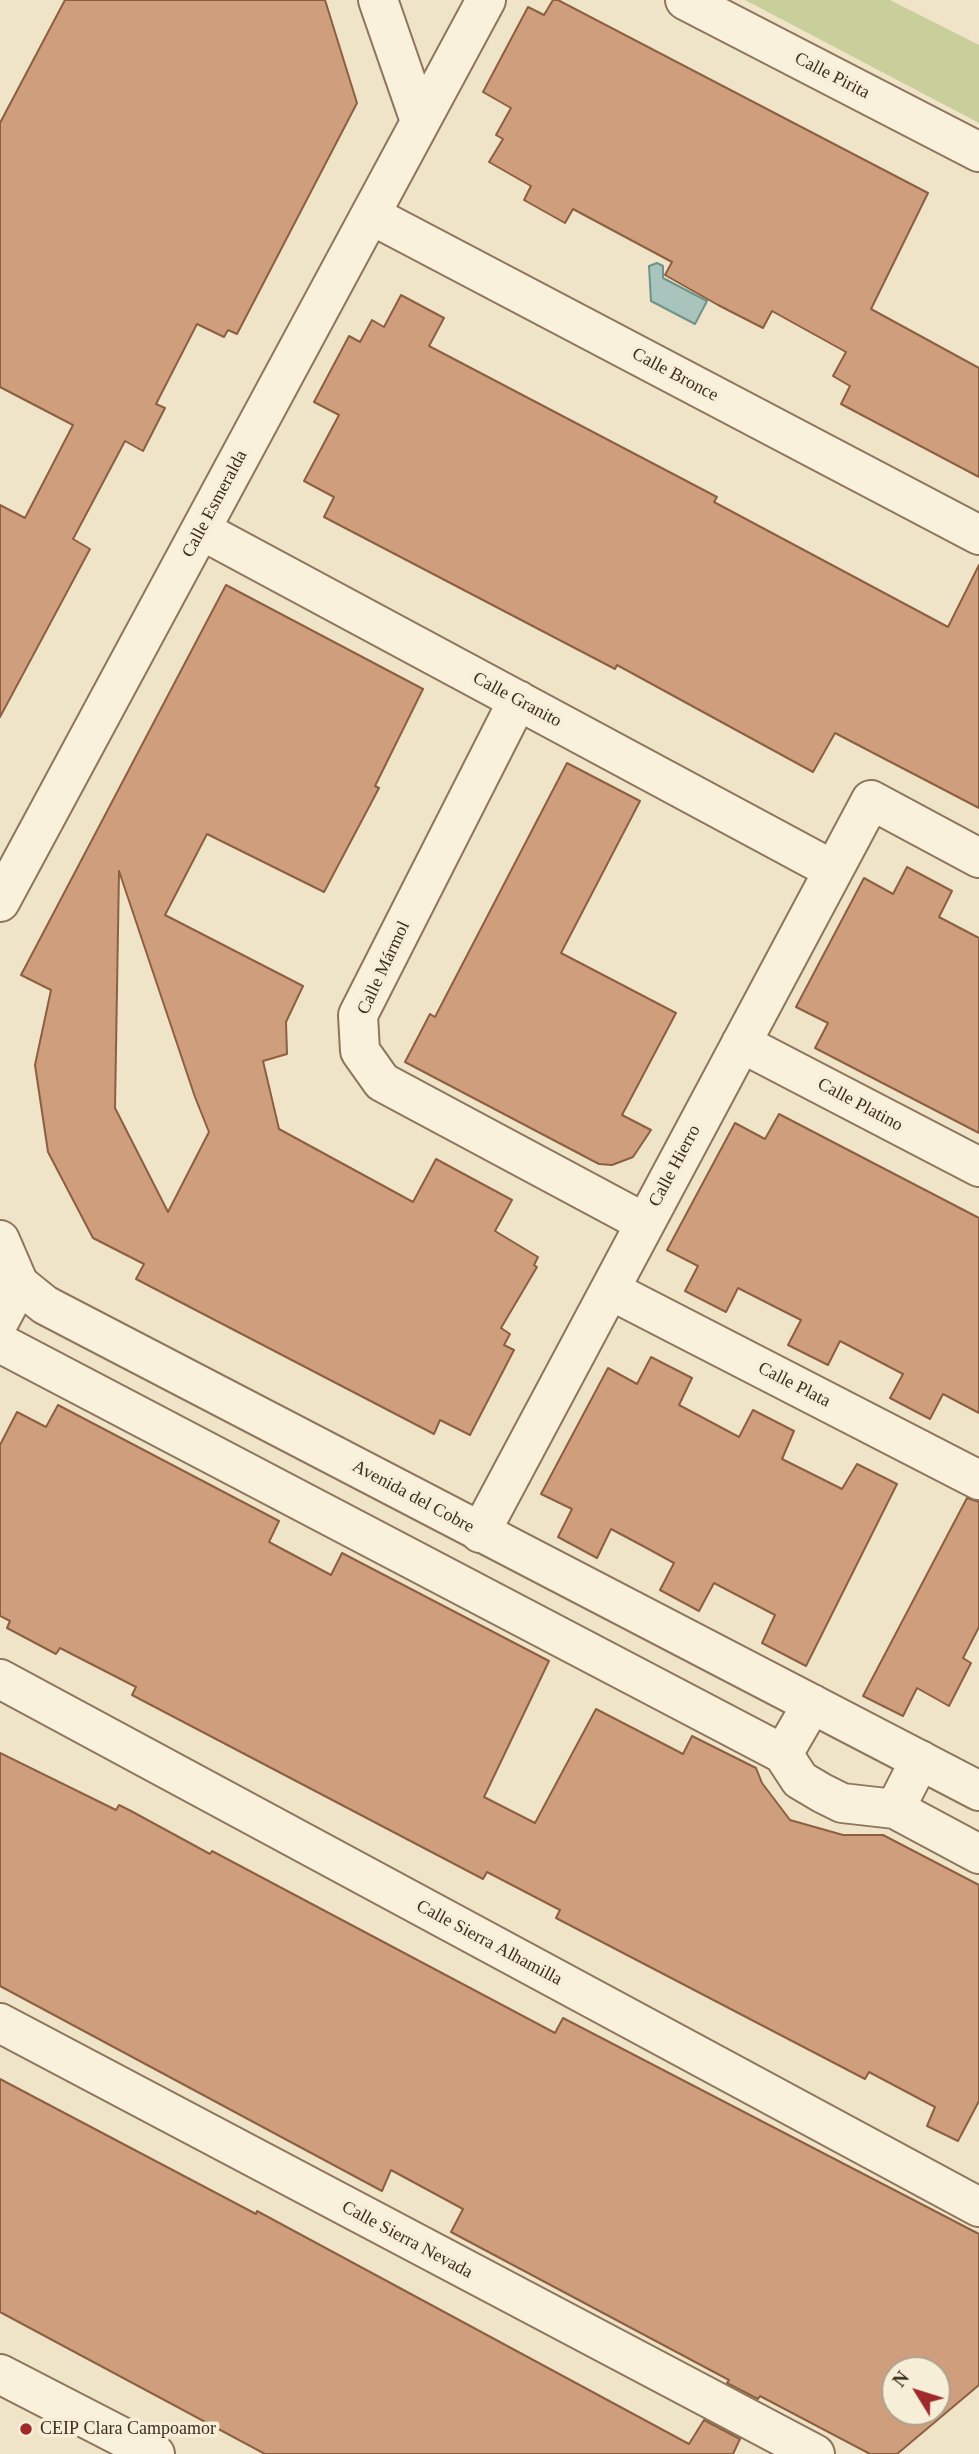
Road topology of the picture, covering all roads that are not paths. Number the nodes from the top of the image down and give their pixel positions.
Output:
1 (378, 0) edge
2 (486, 0) edge
3 (685, 0) edge
4 (420, 121) junction
5 (979, 152) edge
6 (371, 215) junction
7 (201, 530) junction
8 (979, 535) edge
9 (518, 700) junction
10 (979, 858) edge
11 (833, 870) junction
12 (3, 902) edge
13 (741, 1043) junction
14 (979, 1167) edge
15 (645, 1223) junction
16 (0, 1240) edge
17 (19, 1284) junction
18 (610, 1290) junction
19 (0, 1321) edge
20 (0, 1343) edge
21 (979, 1480) edge
22 (480, 1533) junction
23 (0, 1679) edge
24 (812, 1704) junction
25 (783, 1754) junction
26 (920, 1760) junction
27 (977, 1785) edge
28 (895, 1810) junction
29 (979, 1854) edge
30 (0, 2023) edge
31 (979, 2207) edge
32 (0, 2374) edge
33 (155, 2454) edge
34 (815, 2454) edge

1 - 4 street
2 - 4 street, Calle Esmeralda
3 - 5 street, Calle Pirita
4 - 6 street, Calle Esmeralda
6 - 7 street, Calle Esmeralda
6 - 8 street, Calle Bronce
7 - 9 street, Calle Granito
7 - 12 street, Calle Esmeralda
9 - 11 street, Calle Granito
9 - 15 street, Calle Mármol
10 - 11 street, Calle Hierro
11 - 13 street, Calle Hierro
13 - 14 street, Calle Platino
13 - 15 street, Calle Hierro
15 - 18 street, Calle Hierro
16 - 17 street
17 - 19 street
17 - 22 street, Avenida del Cobre
18 - 21 street, Calle Plata
18 - 22 street, Calle Hierro
20 - 25 street
22 - 24 street, Avenida del Cobre
23 - 31 street, Calle Sierra Alhamilla
24 - 25 street
24 - 26 street, Avenida del Cobre
25 - 28 street
26 - 27 street, Avenida del Cobre
26 - 28 street
28 - 29 street
30 - 34 street, Calle Sierra Nevada
32 - 33 street

